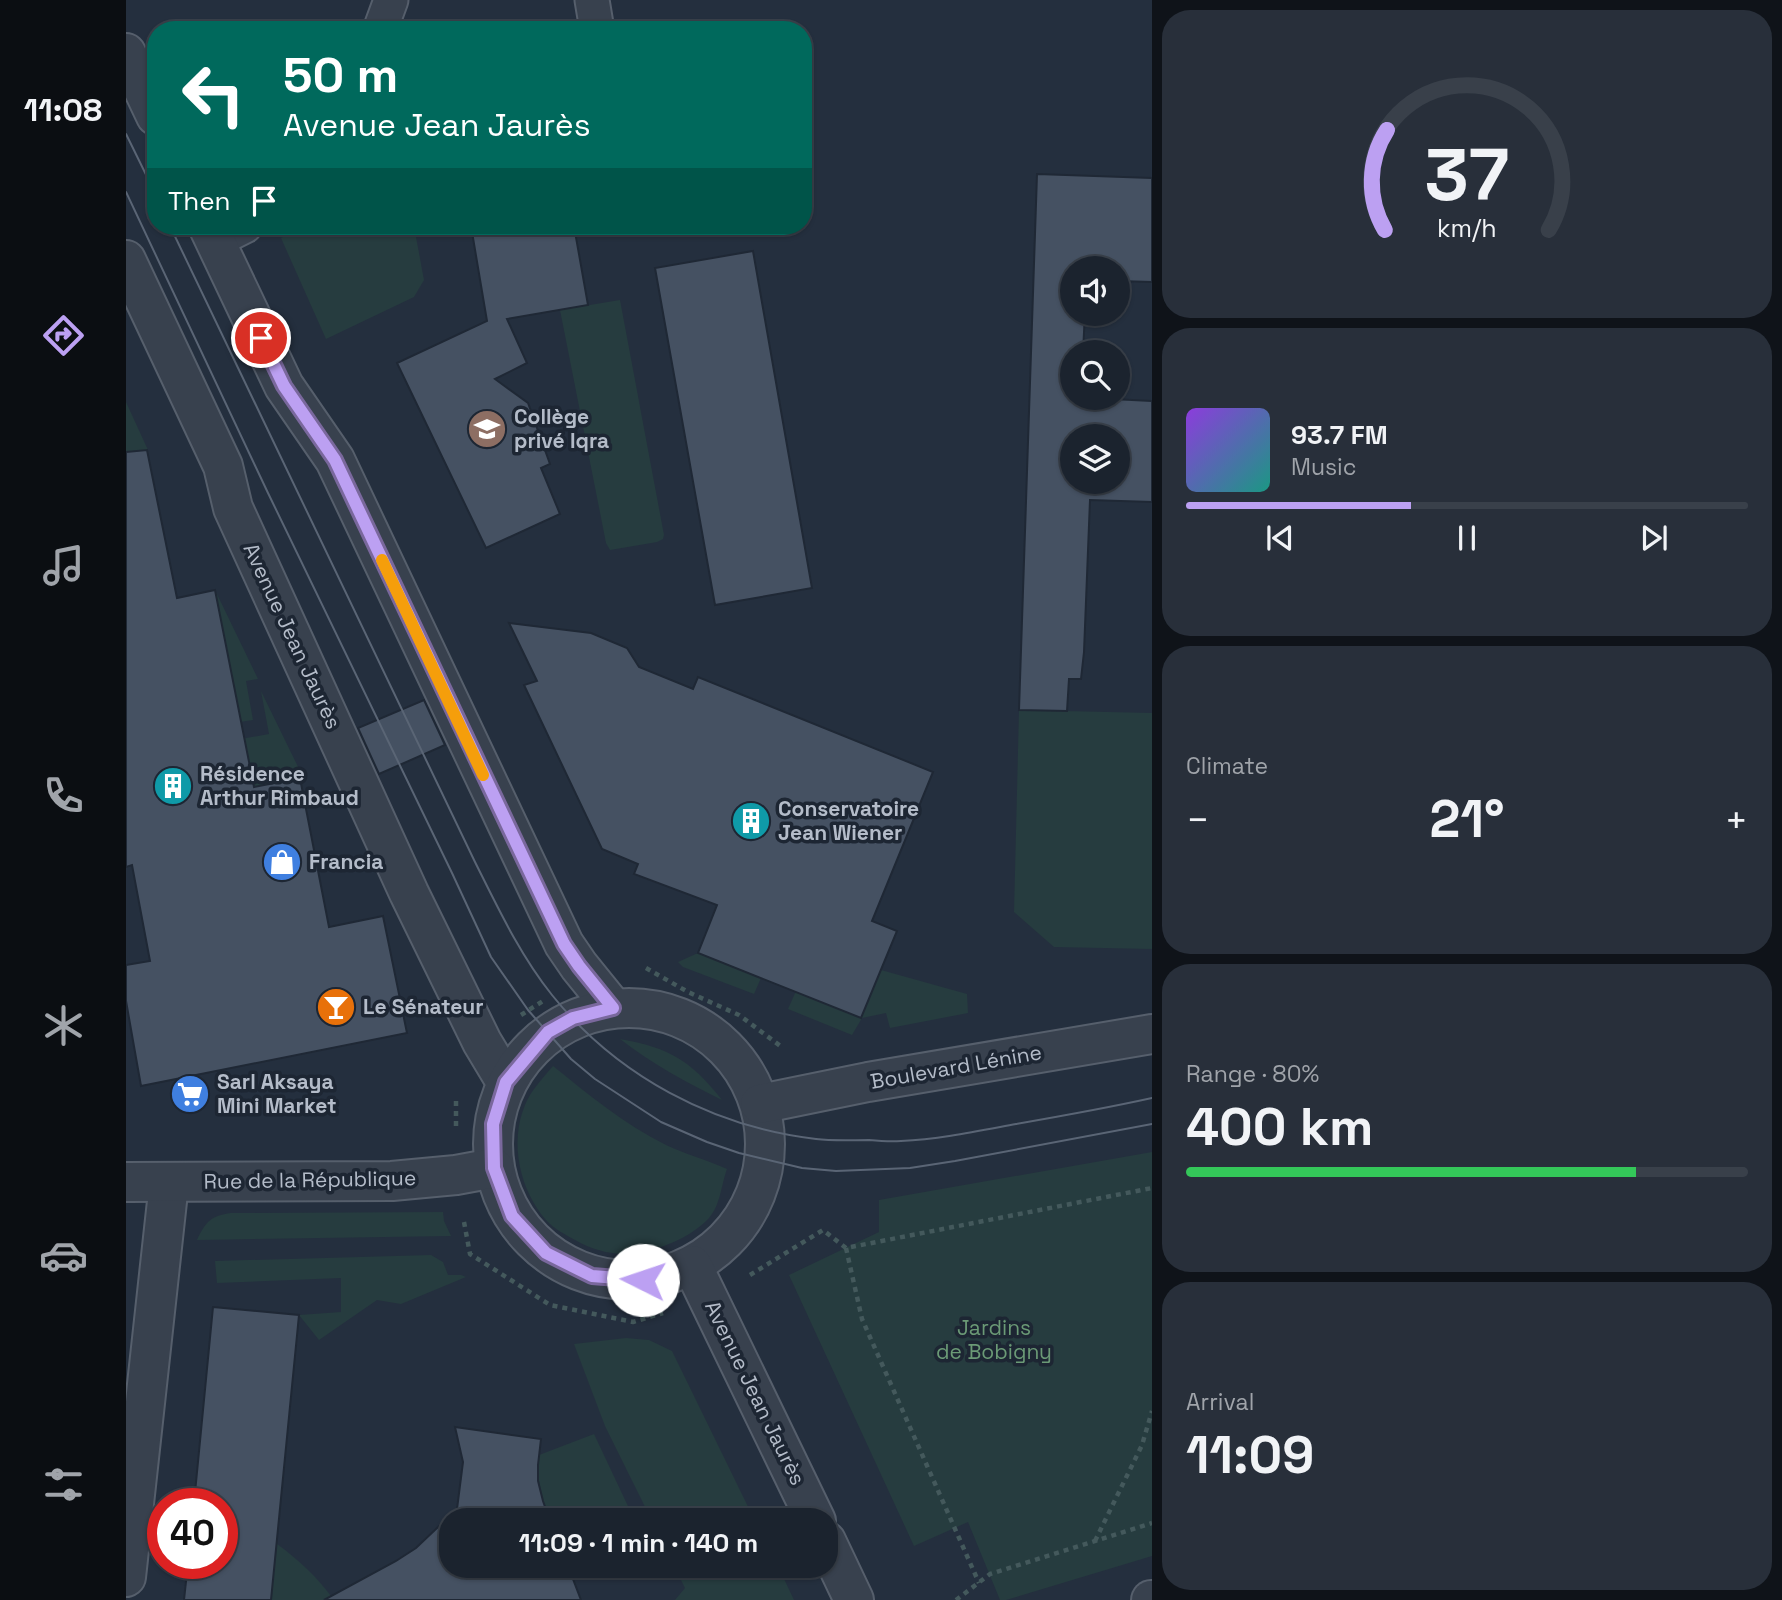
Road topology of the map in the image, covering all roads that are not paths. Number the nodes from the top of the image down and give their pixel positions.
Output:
1 (391, 0) edge
2 (592, 0) edge
3 (383, 21) edge
4 (596, 21) edge
5 (126, 53) edge
6 (147, 97) edge
7 (225, 235) edge
8 (126, 260) edge
9 (613, 1008) junction
10 (1152, 1034) edge
11 (506, 1082) junction
12 (760, 1104) junction
13 (494, 1168) junction
14 (126, 1182) edge
15 (169, 1183) junction
16 (692, 1265) junction
17 (810, 1508) edge
18 (838, 1566) edge
19 (126, 1577) edge
20 (854, 1600) edge

1 - 3 lane
2 - 4 lane
5 - 6 street
7 - 9 street
8 - 11 street, Avenue Jean Jaurès
9 - 11 street
9 - 12 street
10 - 12 street, Boulevard Lénine
11 - 13 street
12 - 16 street
13 - 15 street, Rue de la République
13 - 16 street
14 - 15 street, Rue de la République
15 - 19 street
16 - 17 street, Avenue Jean Jaurès
18 - 20 street

